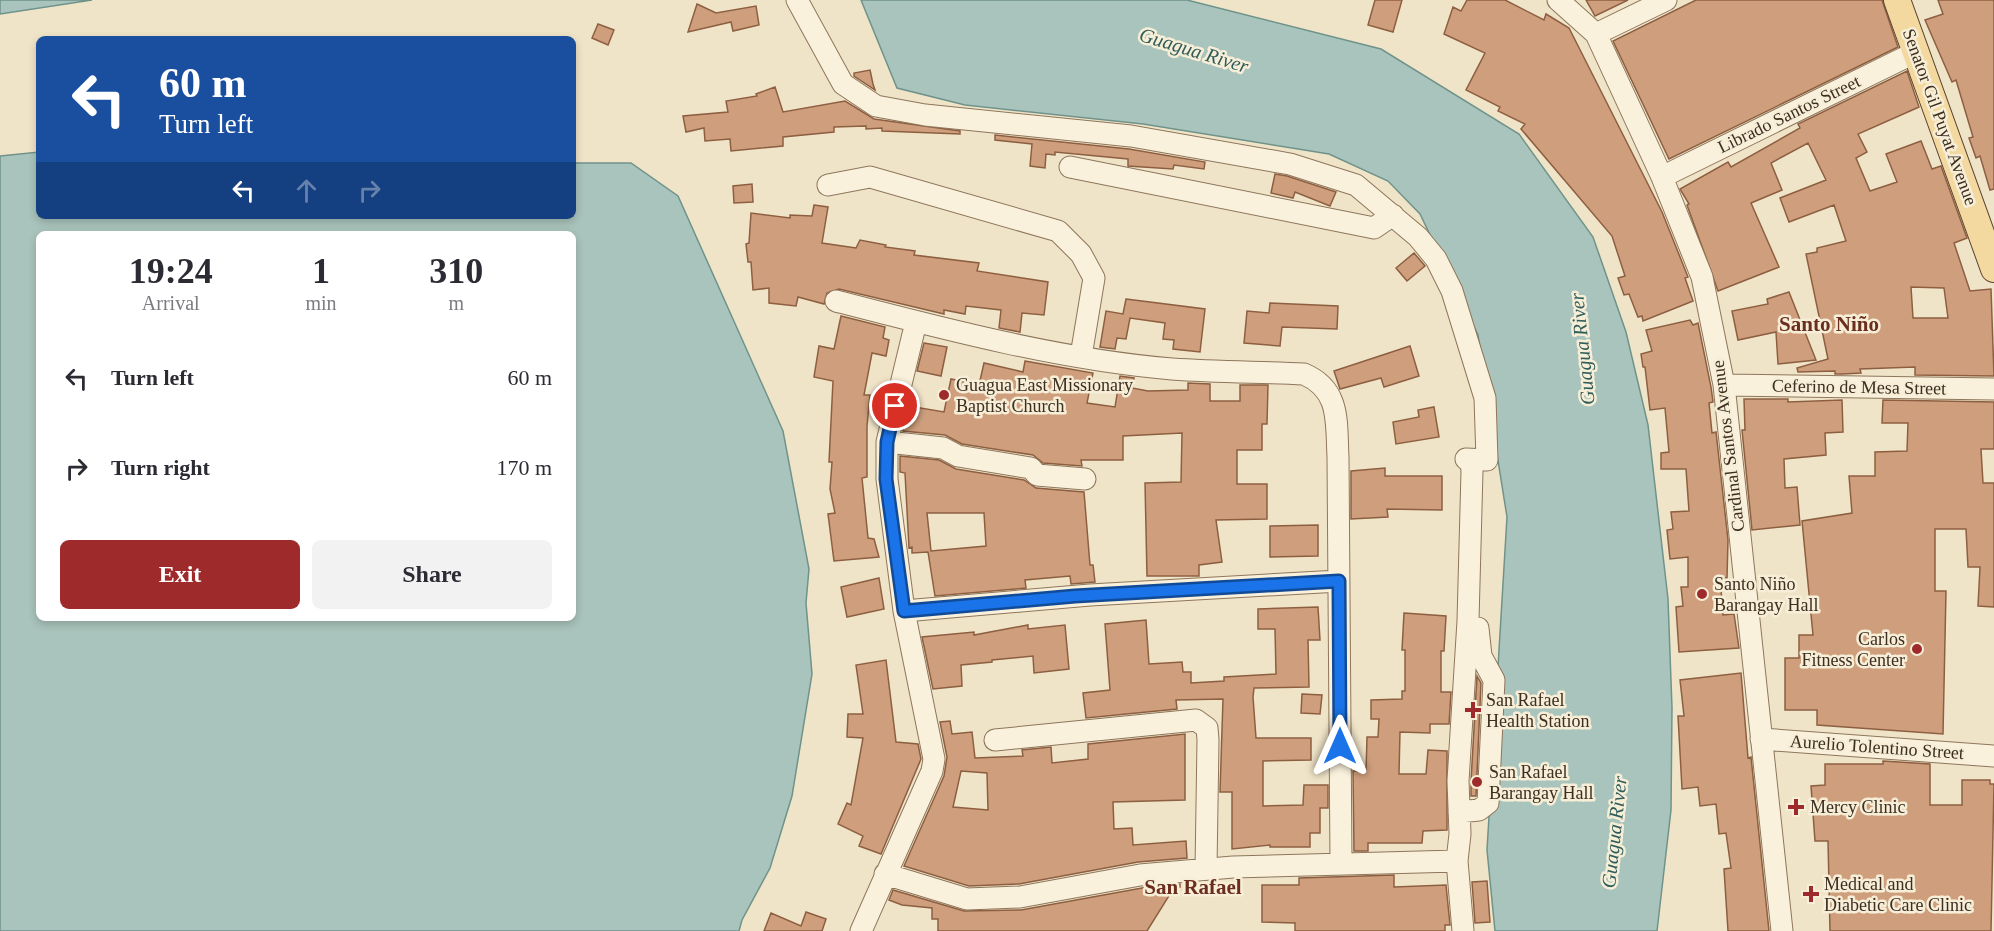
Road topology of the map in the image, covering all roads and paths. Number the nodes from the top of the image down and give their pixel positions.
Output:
1 (796, 0) edge
2 (1558, 0) edge
3 (1666, 0) edge
4 (1897, 0) edge
5 (1596, 34) junction
6 (1916, 52) junction
7 (1070, 167) dead end
8 (1662, 177) junction
9 (828, 185) dead end
10 (1393, 214) junction
11 (1994, 269) edge
12 (836, 301) dead end
13 (916, 322) junction
14 (1082, 356) junction
15 (1724, 385) junction
16 (1994, 389) edge
17 (887, 442) junction
18 (1487, 460) junction
19 (1085, 479) dead end
20 (1339, 581) junction
21 (904, 611) junction
22 (1761, 739) junction
23 (995, 740) dead end
24 (1994, 756) edge
25 (1459, 812) junction
26 (1457, 861) junction
27 (1341, 864) junction
28 (1206, 869) junction
29 (885, 874) junction
30 (861, 931) edge
31 (1463, 931) edge
32 (1782, 931) edge

1 - 10 street
2 - 5 street, Cardinal Santos Avenue
3 - 5 street
4 - 6 main road, Senator Gil Puyat Avenue
5 - 8 street, Cardinal Santos Avenue
6 - 8 street, Librado Santos Street
6 - 11 main road, Senator Gil Puyat Avenue
7 - 10 street
8 - 15 street, Cardinal Santos Avenue
9 - 14 street
10 - 18 street
12 - 13 street
13 - 14 street
13 - 17 street
14 - 20 street
15 - 16 street, Ceferino de Mesa Street
15 - 22 street, Cardinal Santos Avenue
17 - 19 street
17 - 21 street
18 - 25 street
18 - 25 street
20 - 21 street
20 - 27 street
21 - 29 street
22 - 24 street, Aurelio Tolentino Street
22 - 32 street, Cardinal Santos Avenue
23 - 28 street
25 - 26 street
26 - 27 street
26 - 31 street
27 - 28 street
28 - 29 street
29 - 30 street

